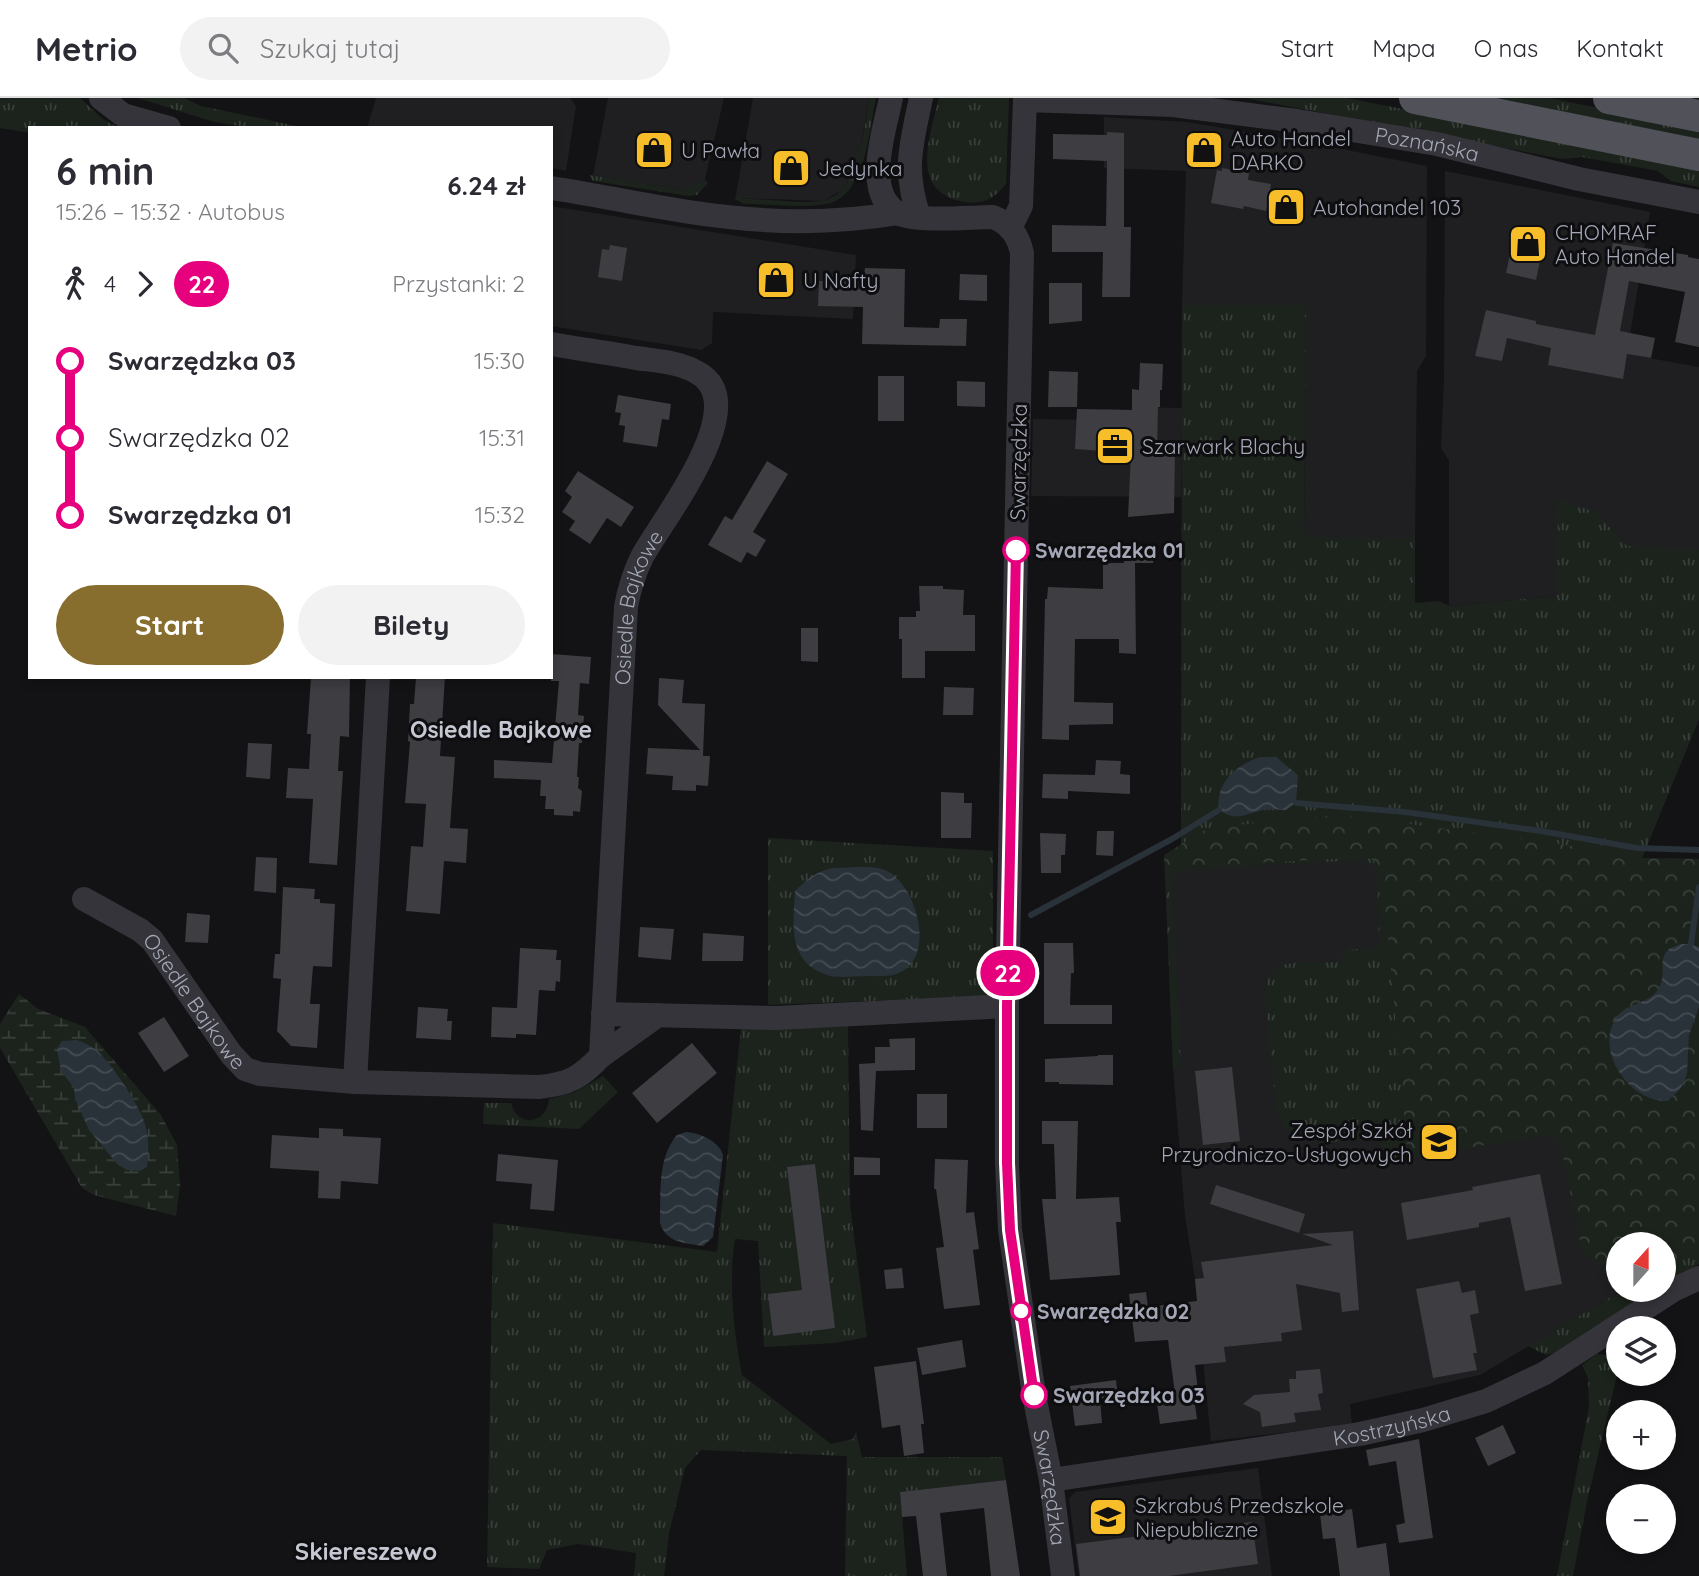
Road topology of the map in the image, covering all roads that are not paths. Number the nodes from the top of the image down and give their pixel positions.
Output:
1 (101, 98) edge
2 (891, 98) edge
3 (921, 98) edge
4 (1415, 98) edge
5 (1609, 98) edge
6 (1699, 116) edge
7 (162, 126) edge
8 (1699, 155) edge
9 (553, 188) edge
10 (1699, 202) edge
11 (909, 215) junction
12 (1010, 228) junction
13 (553, 344) edge
14 (378, 679) edge
15 (84, 899) dead end
16 (1007, 1006) junction
17 (603, 1014) junction
18 (658, 1015) junction
19 (601, 1056) junction
20 (355, 1082) junction
21 (1699, 1278) edge
22 (1051, 1480) junction
23 (1063, 1576) edge

1 - 7 street
2 - 11 street
3 - 11 street
4 - 8 main road, Poznańska
5 - 6 main road
9 - 11 street
10 - 12 street, Poznańska
11 - 12 street
12 - 16 street, Swarzędzka
13 - 17 street, Osiedle Bajkowe
14 - 20 street
15 - 20 street, Osiedle Bajkowe
16 - 18 street
16 - 22 street, Swarzędzka
17 - 18 street
17 - 19 street, Osiedle Bajkowe
18 - 19 street, Osiedle Bajkowe
19 - 20 street, Osiedle Bajkowe
21 - 22 street, Kostrzyńska
22 - 23 street, Swarzędzka

